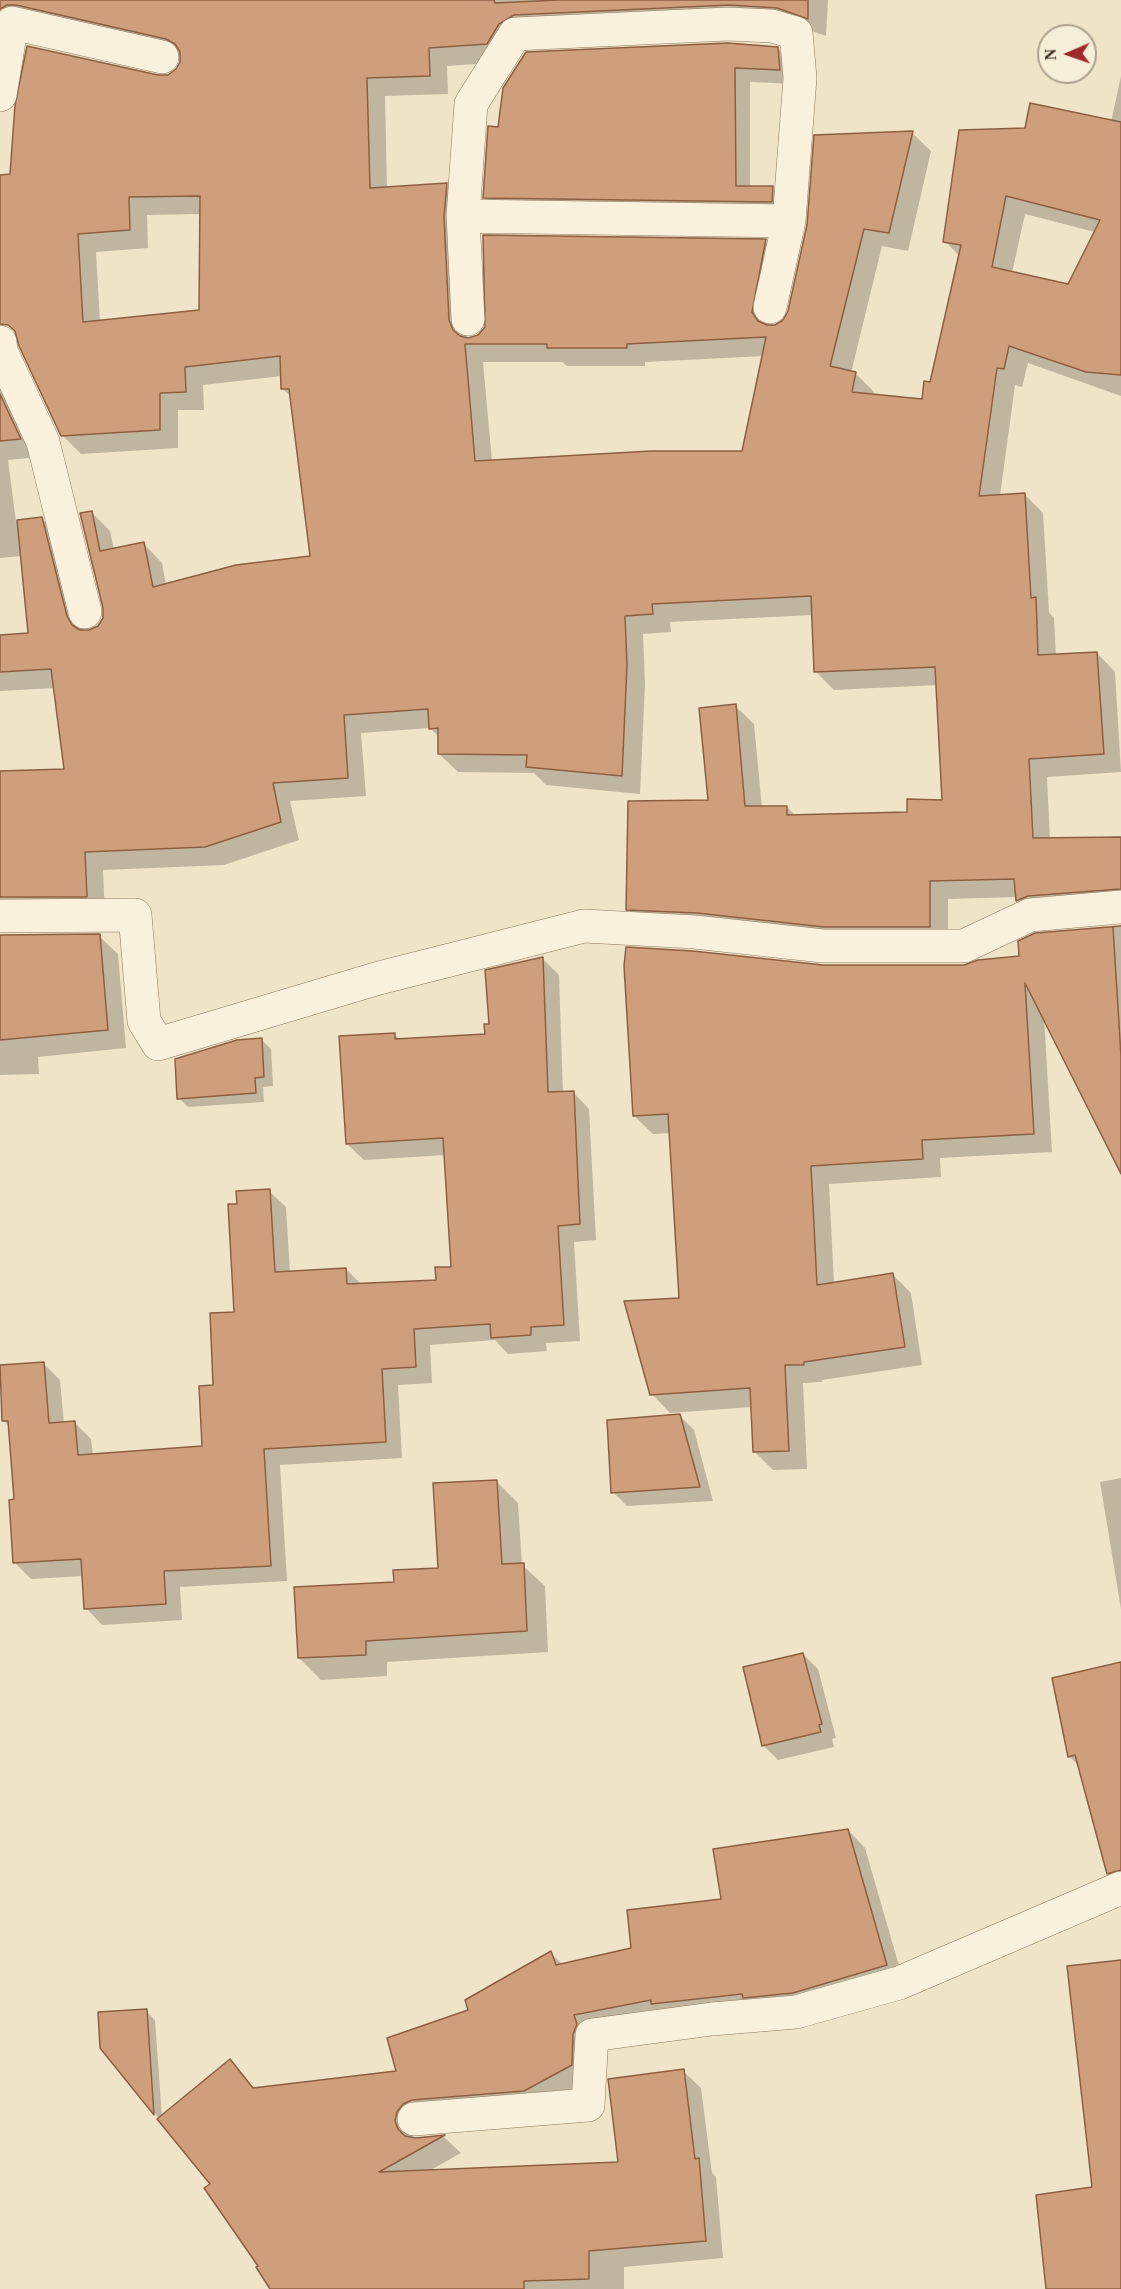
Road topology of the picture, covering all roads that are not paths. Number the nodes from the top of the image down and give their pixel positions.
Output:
1 (729, 12) edge
2 (162, 57) dead end
3 (0, 95) edge
4 (463, 216) junction
5 (789, 221) junction
6 (770, 307) dead end
7 (468, 319) dead end
8 (0, 342) edge
9 (85, 612) dead end
10 (1121, 907) edge
11 (0, 916) edge
12 (1121, 1888) edge
13 (414, 2119) dead end

1 - 4 street
1 - 5 street
2 - 3 street
4 - 5 street
4 - 7 street
5 - 6 street
8 - 9 street
10 - 11 street
12 - 13 street

